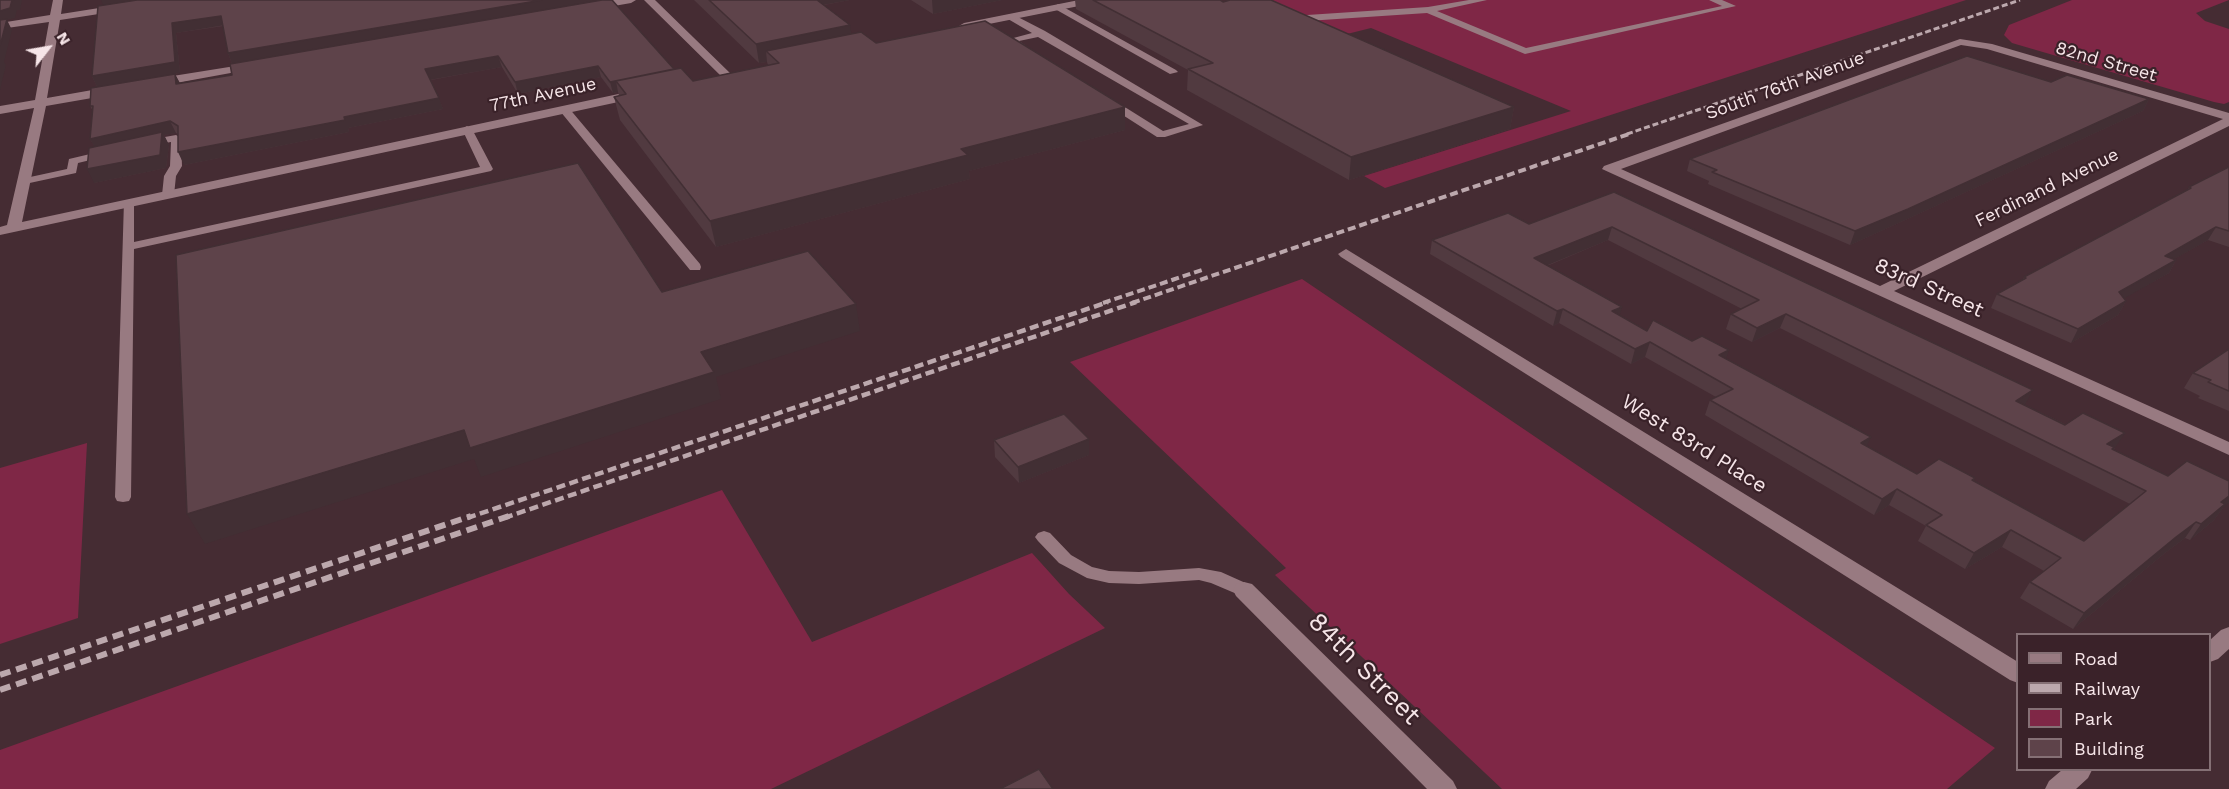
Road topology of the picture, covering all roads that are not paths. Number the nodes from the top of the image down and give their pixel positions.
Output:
1 (58, 0) edge
2 (170, 0) edge
3 (631, 0) edge
4 (649, 0) edge
5 (1094, 0) edge
6 (1483, 0) edge
7 (1713, 0) edge
8 (1058, 7) junction
9 (578, 9) edge
10 (1428, 10) junction
11 (1011, 16) junction
12 (55, 17) junction
13 (0, 26) edge
14 (954, 28) edge
15 (1303, 29) edge
16 (1042, 33) junction
17 (1974, 42) joint
18 (1031, 53) edge
19 (262, 64) edge
20 (1173, 72) dead end
21 (727, 76) edge
22 (146, 85) edge
23 (122, 89) edge
24 (645, 93) edge
25 (1101, 97) edge
26 (40, 103) junction
27 (564, 109) junction
28 (0, 110) edge
29 (2229, 119) edge
30 (467, 129) junction
31 (141, 145) edge
32 (118, 150) edge
33 (1609, 169) joint
34 (25, 181) junction
35 (168, 195) junction
36 (128, 204) junction
37 (13, 229) junction
38 (0, 231) edge
39 (127, 247) junction
40 (1346, 254) dead end
41 (694, 267) dead end
42 (1882, 291) junction
43 (2229, 449) edge
44 (123, 498) dead end
45 (1044, 537) dead end
46 (1244, 590) joint
47 (2229, 636) edge
48 (2211, 652) edge
49 (2016, 673) edge
50 (2078, 771) edge
51 (1444, 789) edge
52 (2058, 789) edge

1 - 12 street
2 - 12 street
3 - 9 street
4 - 21 street
5 - 8 street
6 - 10 lane
7 - 10 lane
8 - 11 street
8 - 20 lane
10 - 15 lane
11 - 14 street
11 - 16 lane
12 - 13 street
12 - 26 street
16 - 18 lane
16 - 25 lane
17 - 29 street, 82nd Street
17 - 33 street, South 76th Avenue
19 - 22 street
23 - 26 street
24 - 27 street, 77th Avenue
26 - 28 street
26 - 34 street
27 - 30 street, 77th Avenue
27 - 41 lane
29 - 42 street, Ferdinand Avenue
30 - 35 street, 77th Avenue
30 - 39 lane
31 - 35 lane
32 - 34 lane
33 - 42 street, 83rd Street
34 - 37 street
35 - 36 street, 77th Avenue
36 - 37 street, 77th Avenue
36 - 39 lane
37 - 38 street, 77th Avenue
39 - 44 lane
40 - 49 street, West 83rd Place
42 - 43 street, 83rd Street
45 - 46 lane
46 - 51 street, 84th Street
47 - 48 street
50 - 52 street

